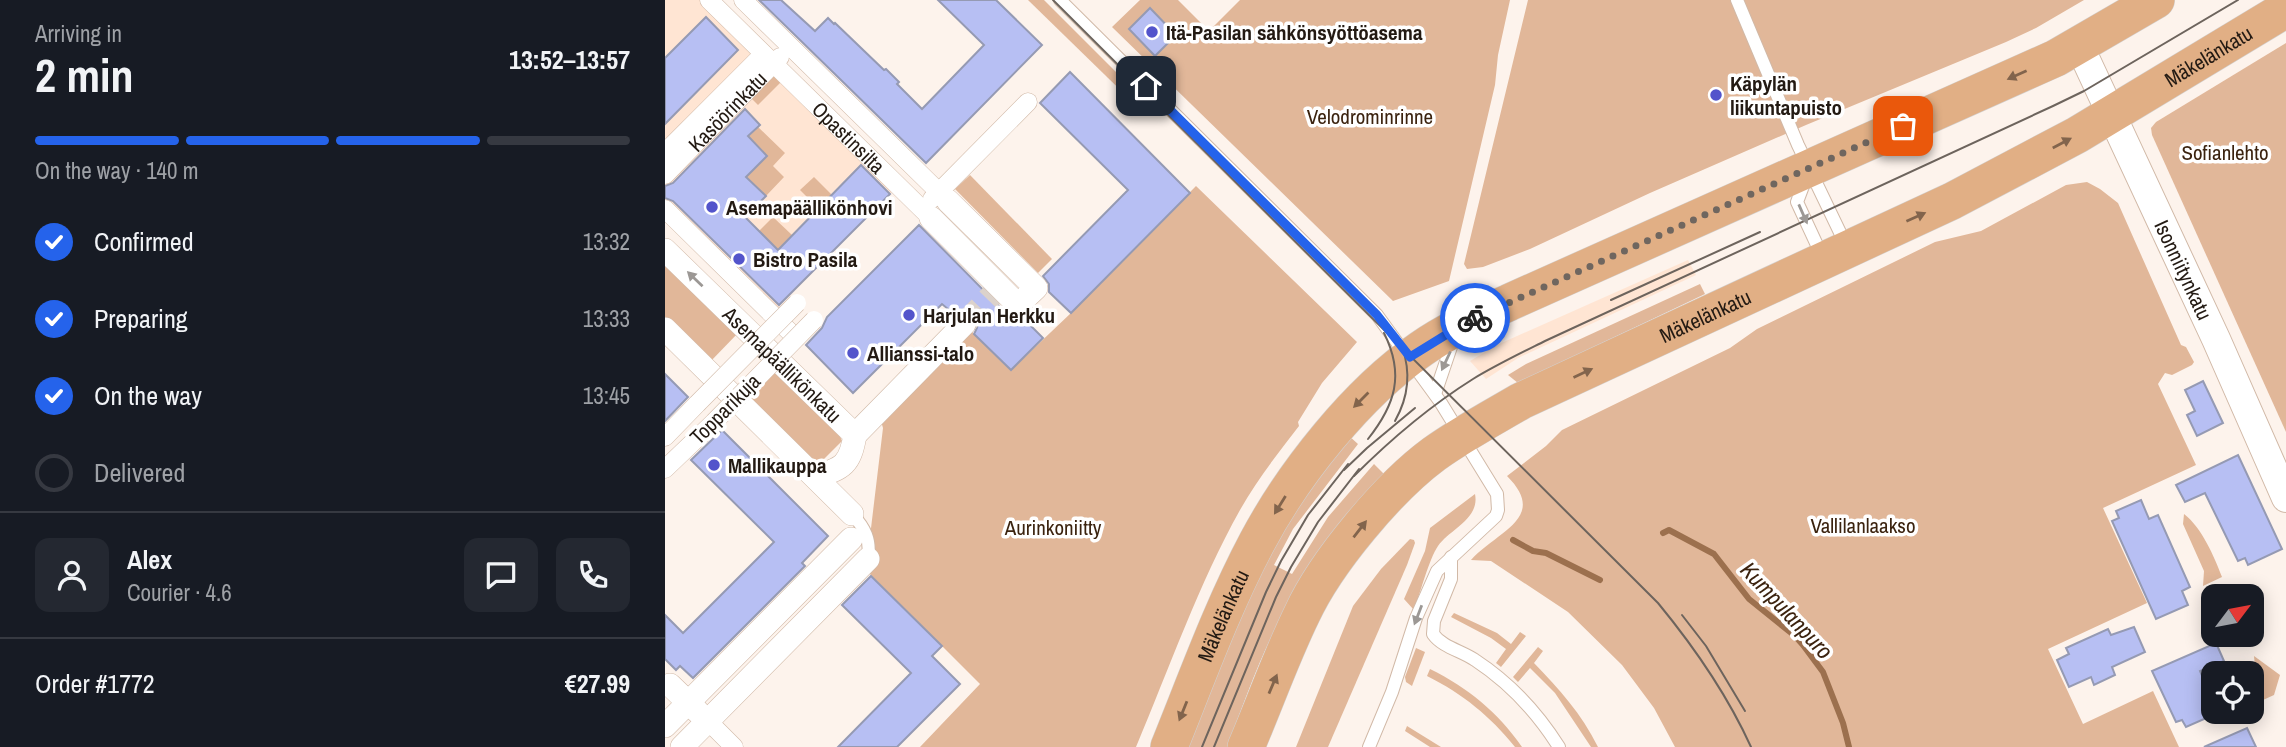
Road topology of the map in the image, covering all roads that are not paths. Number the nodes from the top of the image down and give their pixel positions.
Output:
1 (709, 0) edge
2 (1060, 0) edge
3 (1737, 0) edge
4 (2156, 0) edge
5 (748, 5) edge
6 (2286, 9) edge
7 (737, 27) junction
8 (2079, 45) junction
9 (791, 47) junction
10 (769, 63) junction
11 (1028, 102) dead end
12 (2112, 114) junction
13 (666, 161) edge
14 (1809, 168) junction
15 (921, 176) junction
16 (905, 193) junction
17 (943, 197) junction
18 (665, 209) edge
19 (926, 214) junction
20 (665, 250) edge
21 (1836, 254) junction
22 (797, 303) dead end
23 (814, 320) dead end
24 (779, 321) junction
25 (964, 324) tunnel mouth
26 (1457, 328) junction
27 (665, 329) edge
28 (796, 338) junction
29 (1410, 357) junction
30 (740, 360) junction
31 (758, 377) junction
32 (1435, 394) junction
33 (698, 404) junction
34 (715, 421) junction
35 (855, 435) junction
36 (1460, 436) junction
37 (665, 437) edge
38 (665, 469) edge
39 (816, 477) junction
40 (2286, 498) edge
41 (855, 527) junction
42 (1451, 557) junction
43 (868, 559) joint
44 (790, 600) junction
45 (809, 619) junction
46 (740, 650) junction
47 (771, 660) junction
48 (667, 683) edge
49 (688, 703) junction
50 (667, 721) edge
51 (708, 721) junction
52 (691, 744) edge
53 (734, 747) edge
54 (1168, 747) edge
55 (1246, 747) edge
56 (1369, 747) edge
57 (1559, 747) edge

1 - 7 street, Opastinsilta
2 - 29 lane
3 - 14 lane
4 - 8 main road, Mäkelänkatu
5 - 7 street
5 - 9 street, Opastinsilta
6 - 12 main road, Mäkelänkatu
7 - 10 street, Opastinsilta
8 - 12 street, Isonniitynkatu
8 -> 14 main road, Mäkelänkatu
9 - 10 street, Kasöörinkatu
9 - 15 street, Opastinsilta
10 - 13 street, Kasöörinkatu
10 - 16 street, Opastinsilta
11 - 17 street
21 -> 12 main road, Mäkelänkatu
12 - 40 street, Isonniitynkatu
14 - 21 lane
14 -> 21 lane
14 - 26 main road, Mäkelänkatu
15 - 16 street
15 - 17 street, Opastinsilta
16 - 19 street, Opastinsilta
17 - 19 street
17 - 19 street, Opastinsilta
18 - 24 street
35 -> 20 street, Asemapäällikönkatu
36 -> 21 main road, Mäkelänkatu
22 - 24 street, Topparikuja, bridge
23 - 28 street, Topparikuja, bridge
24 - 28 street
24 - 30 street, Topparikuja, bridge
25 - 35 street
26 - 29 main road, Mäkelänkatu
26 -> 32 lane
27 - 39 street
28 - 31 street, Topparikuja, bridge
29 - 32 lane
29 -> 54 main road, Mäkelänkatu
30 - 31 street
30 - 33 street, Topparikuja, bridge
31 - 34 street, Topparikuja, bridge
32 - 36 lane
33 - 34 street
33 - 37 street, Topparikuja
34 - 38 street, Topparikuja
35 - 39 street, Asemapäällikönkatu
36 - 42 lane
55 -> 36 main road, Mäkelänkatu
39 - 41 street
41 - 43 lane
41 - 44 street
42 -> 56 lane
42 - 57 lane
43 - 45 street
44 - 45 street
44 - 46 street
45 - 47 street
46 - 47 street
46 - 49 street
47 - 51 street
48 - 49 street
49 - 50 street
49 - 51 street
50 - 52 street
51 - 52 street
51 - 53 street

